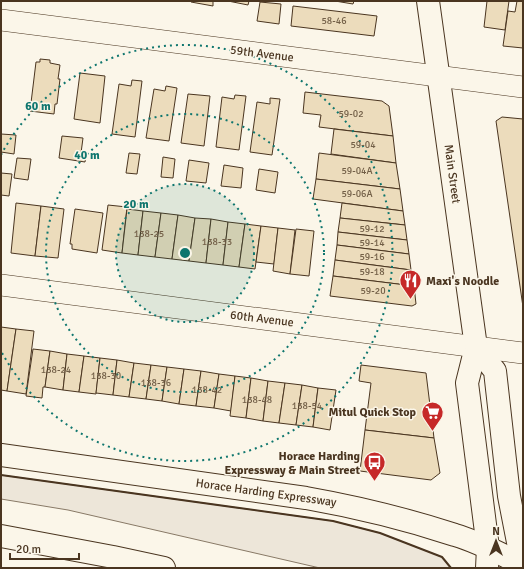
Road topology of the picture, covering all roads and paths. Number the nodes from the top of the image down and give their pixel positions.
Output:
1 (428, 1) edge
2 (1, 20) edge
3 (439, 76) junction
4 (523, 87) edge
5 (1, 285) edge
6 (476, 347) junction
7 (523, 353) edge
8 (1, 455) edge
9 (1, 536) edge
10 (488, 558) edge
11 (522, 566) edge
12 (164, 568) edge

1 - 3 main road, Main Street
2 - 3 street, 59th Avenue
3 - 4 street, 59th Avenue
3 - 6 main road, Main Street
5 - 6 street, 60th Avenue
6 - 7 street, 60th Avenue
6 - 10 main road, Main Street
6 - 11 main road, Main Street
8 - 10 main road, Horace Harding Expressway
9 - 12 main road
10 - 11 main road, Horace Harding Expressway

